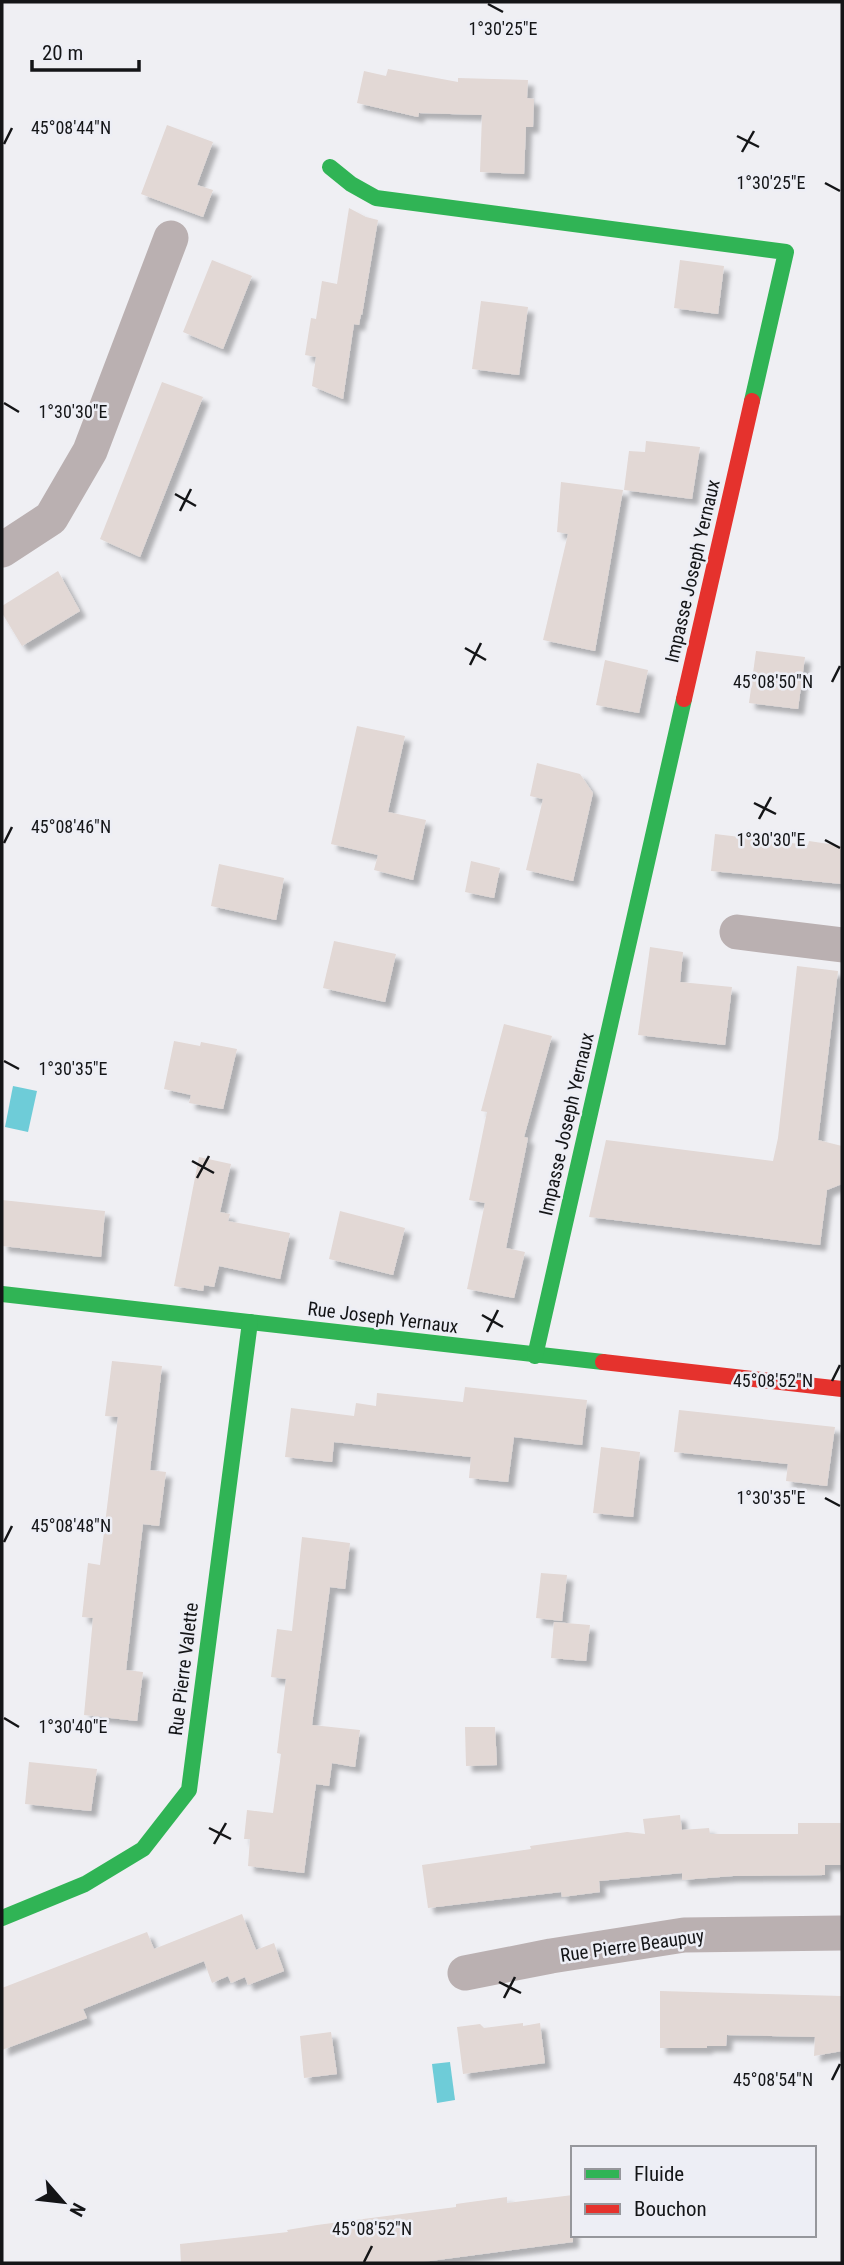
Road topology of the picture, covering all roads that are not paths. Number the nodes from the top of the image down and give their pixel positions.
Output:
1 (330, 167) dead end
2 (171, 238) dead end
3 (2, 550) edge
4 (737, 932) dead end
5 (842, 945) edge
6 (2, 1294) edge
7 (250, 1322) junction
8 (535, 1356) junction
9 (842, 1389) edge
10 (2, 1918) edge
11 (842, 1933) edge
12 (465, 1973) dead end

1 - 8 street, Impasse Joseph Yernaux
2 - 3 street
4 - 5 street
6 - 7 street, Rue Joseph Yernaux
7 - 8 street, Rue Joseph Yernaux
7 - 10 street, Rue Pierre Valette
8 - 9 street, Rue Joseph Yernaux
11 - 12 street, Rue Pierre Beaupuy

